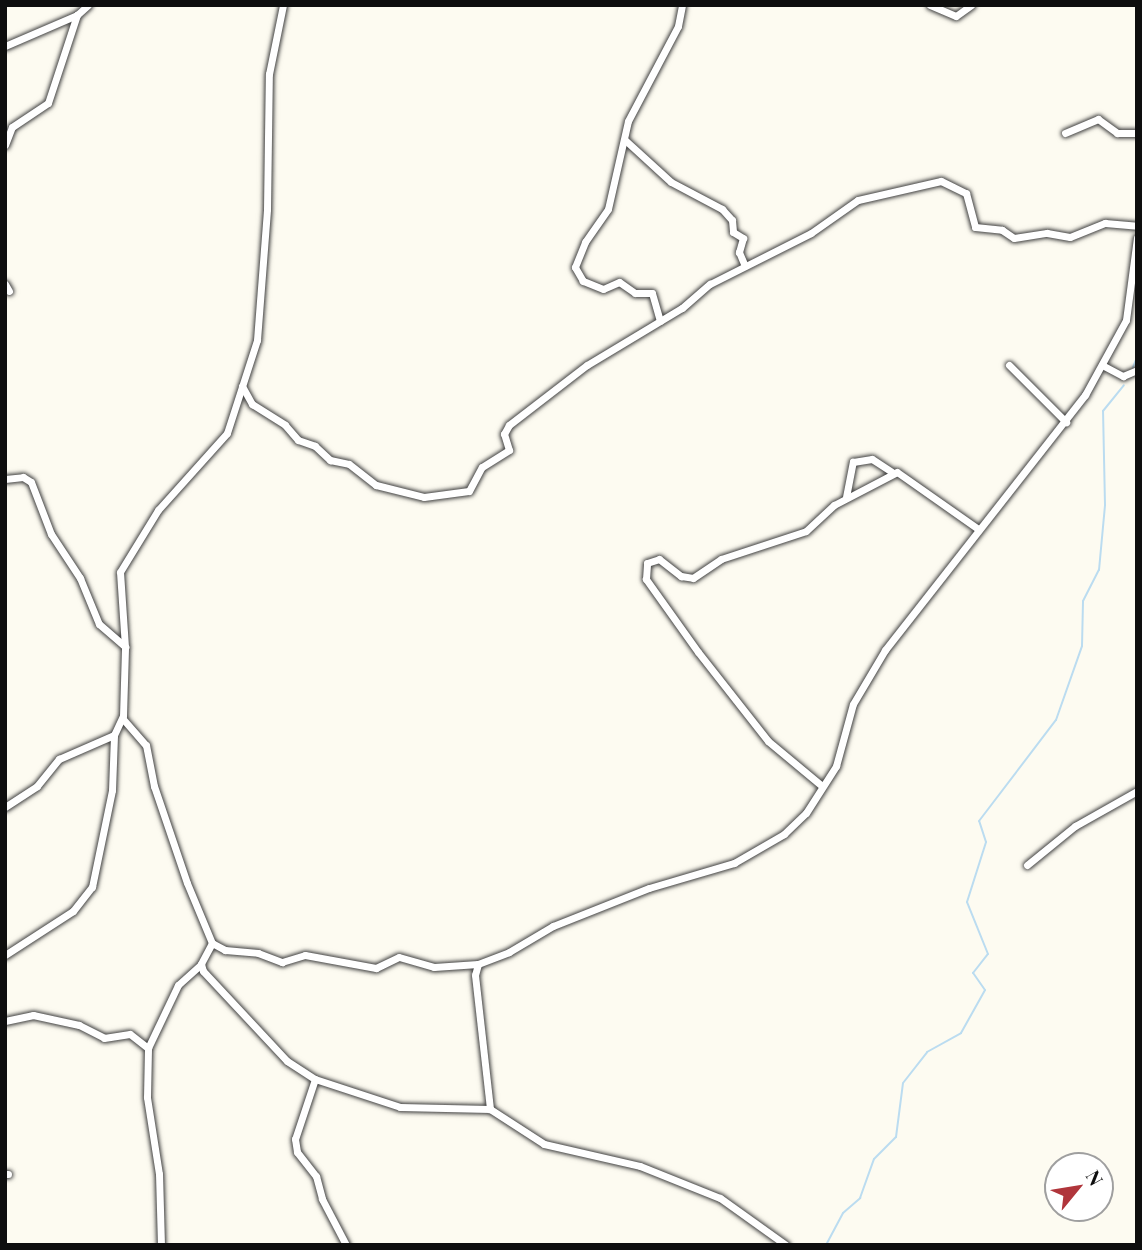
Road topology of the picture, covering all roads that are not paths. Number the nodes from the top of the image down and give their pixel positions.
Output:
1 (88, 5) edge
2 (283, 5) edge
3 (682, 5) edge
4 (930, 5) edge
5 (971, 5) edge
6 (77, 15) junction
7 (5, 46) edge
8 (1065, 133) dead end
9 (1137, 133) edge
10 (625, 140) junction
11 (5, 145) edge
12 (1137, 226) edge
13 (1137, 238) edge
14 (745, 266) junction
15 (660, 321) junction
16 (1009, 365) dead end
17 (1102, 365) junction
18 (1137, 370) edge
19 (242, 386) junction
20 (1066, 422) junction
21 (892, 472) junction
22 (5, 479) edge
23 (846, 497) junction
24 (978, 529) junction
25 (125, 647) junction
26 (123, 719) junction
27 (114, 735) junction
28 (822, 786) junction
29 (1137, 791) edge
30 (5, 807) edge
31 (1027, 865) dead end
32 (212, 943) junction
33 (5, 955) edge
34 (201, 964) junction
35 (478, 964) junction
36 (5, 1021) edge
37 (148, 1048) junction
38 (315, 1079) junction
39 (490, 1109) junction
40 (161, 1245) edge
41 (346, 1245) edge
42 (786, 1245) edge

1 - 6 street
2 - 19 street
3 - 10 street
4 - 5 street
6 - 7 street
6 - 11 street
8 - 9 street
10 - 14 street
10 - 15 street
12 - 14 street
13 - 17 street
14 - 15 street
15 - 19 street
16 - 20 street
17 - 18 street
17 - 20 street
19 - 25 street
20 - 24 street
21 - 23 street
21 - 23 street
21 - 24 street
22 - 25 street
23 - 28 street
24 - 28 street
25 - 26 street
26 - 27 street
26 - 32 street
27 - 30 street
27 - 33 street
28 - 35 street
29 - 31 street
32 - 34 street
32 - 35 street
34 - 37 street
34 - 38 street
35 - 39 street
36 - 37 street
37 - 40 street
38 - 39 street
38 - 41 street
39 - 42 street

